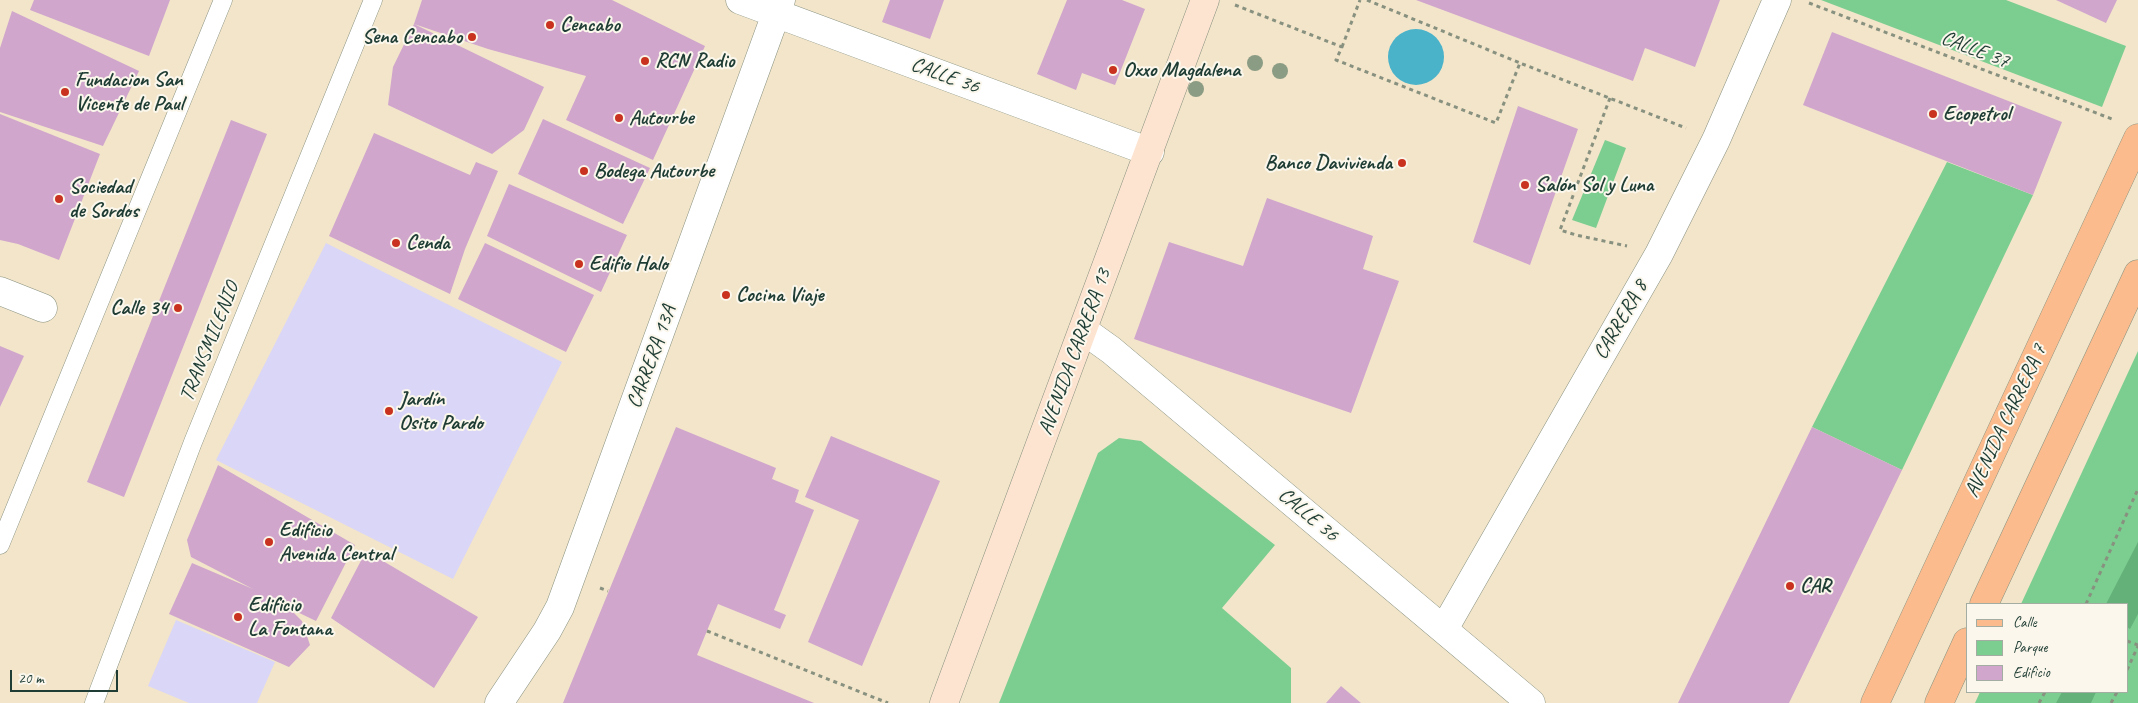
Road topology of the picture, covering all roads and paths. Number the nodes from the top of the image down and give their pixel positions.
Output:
1 (223, 0) edge
2 (373, 0) edge
3 (740, 0) edge
4 (1360, 0) edge
5 (1367, 0) edge
6 (1777, 0) edge
7 (1801, 0) edge
8 (1218, 1) edge
9 (779, 7) edge
10 (1342, 47) junction
11 (1520, 63) junction
12 (1610, 98) junction
13 (2129, 130) edge
14 (1716, 140) junction
15 (1150, 152) junction
16 (1659, 254) junction
17 (2138, 274) edge
18 (0, 292) edge
19 (43, 308) dead end
20 (1083, 330) junction
21 (2138, 489) edge
22 (0, 545) edge
23 (1984, 603) edge
24 (2086, 603) edge
25 (1444, 629) junction
26 (707, 631) dead end
27 (1966, 644) edge
28 (2138, 646) edge
29 (2128, 668) edge
30 (94, 703) edge
31 (498, 703) edge
32 (888, 703) edge
33 (944, 703) edge
34 (1531, 703) edge
35 (1874, 703) edge
36 (1938, 703) edge

1 - 22 lane
2 - 30 lane, TRANSMILENIO
3 - 9 street, CALLE 36
4 - 10 path
5 - 11 path
6 - 14 street, CARRERA 8
7 - 13 path, CALLE 37
8 - 10 path
8 - 15 main road, AVENIDA CARRERA 13
9 - 15 street, CALLE 36
9 - 31 street, CARRERA 13A
10 - 11 path
11 - 12 path
12 - 14 path
12 - 16 path
13 - 35 main road, AVENIDA CARRERA 7
14 - 16 street, CARRERA 8
15 - 20 main road, AVENIDA CARRERA 13
16 - 25 street, CARRERA 8
17 - 23 main road
18 - 19 street
20 - 25 street, CALLE 36
20 - 33 main road, AVENIDA CARRERA 13
21 - 24 path
25 - 34 street, CALLE 36
26 - 32 path
27 - 36 main road
28 - 29 path

